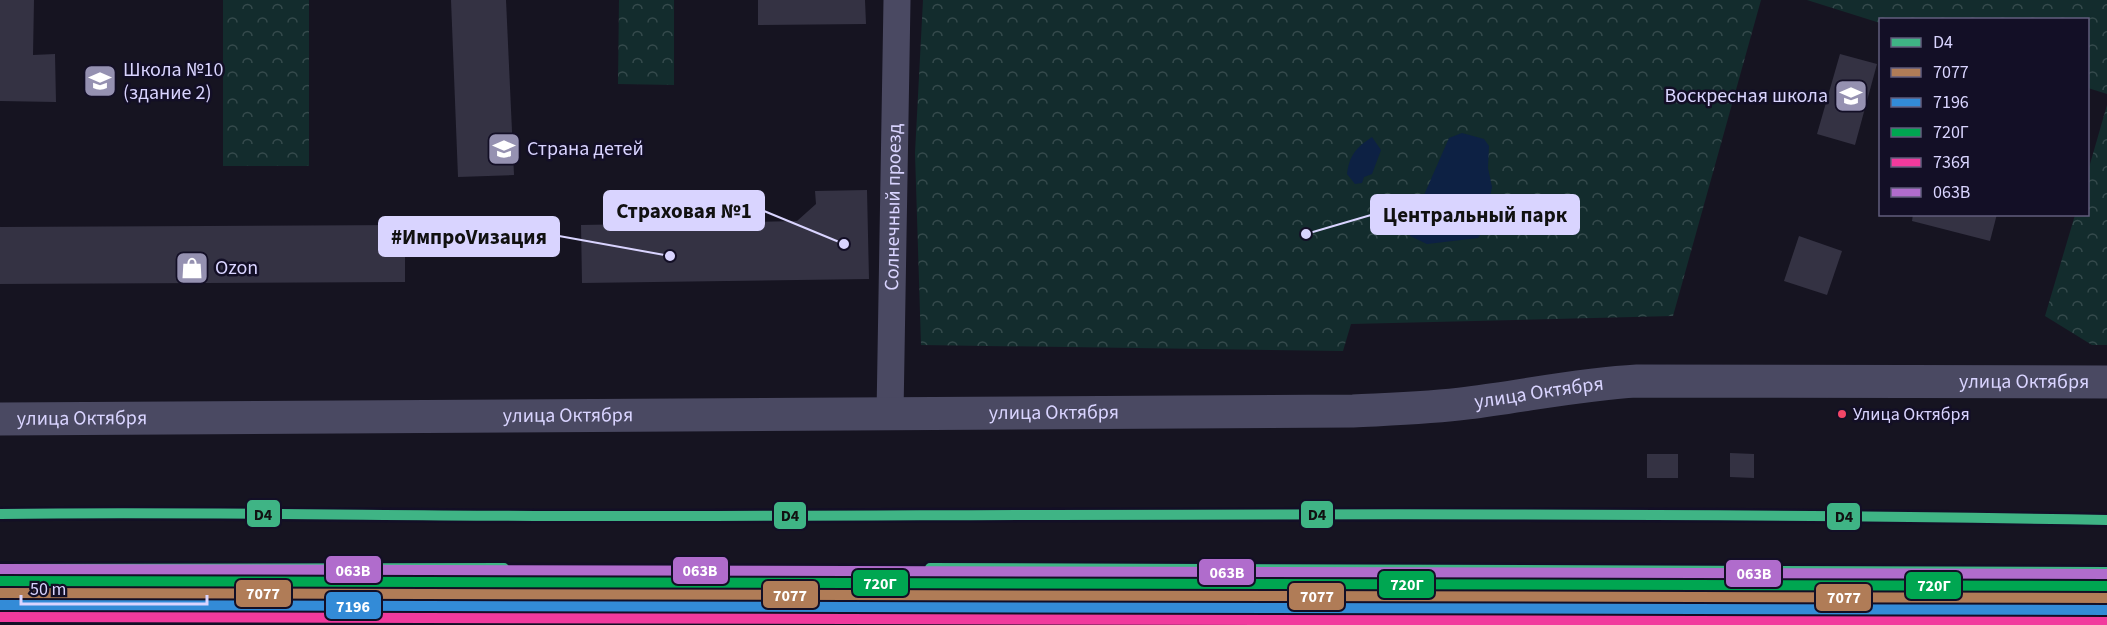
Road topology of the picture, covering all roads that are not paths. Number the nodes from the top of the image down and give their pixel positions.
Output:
1 (897, 0) edge
2 (2107, 382) edge
3 (890, 414) junction
4 (0, 419) edge

1 - 3 street, Солнечный проезд
2 - 3 street, улица Октября
3 - 4 street, улица Октября

